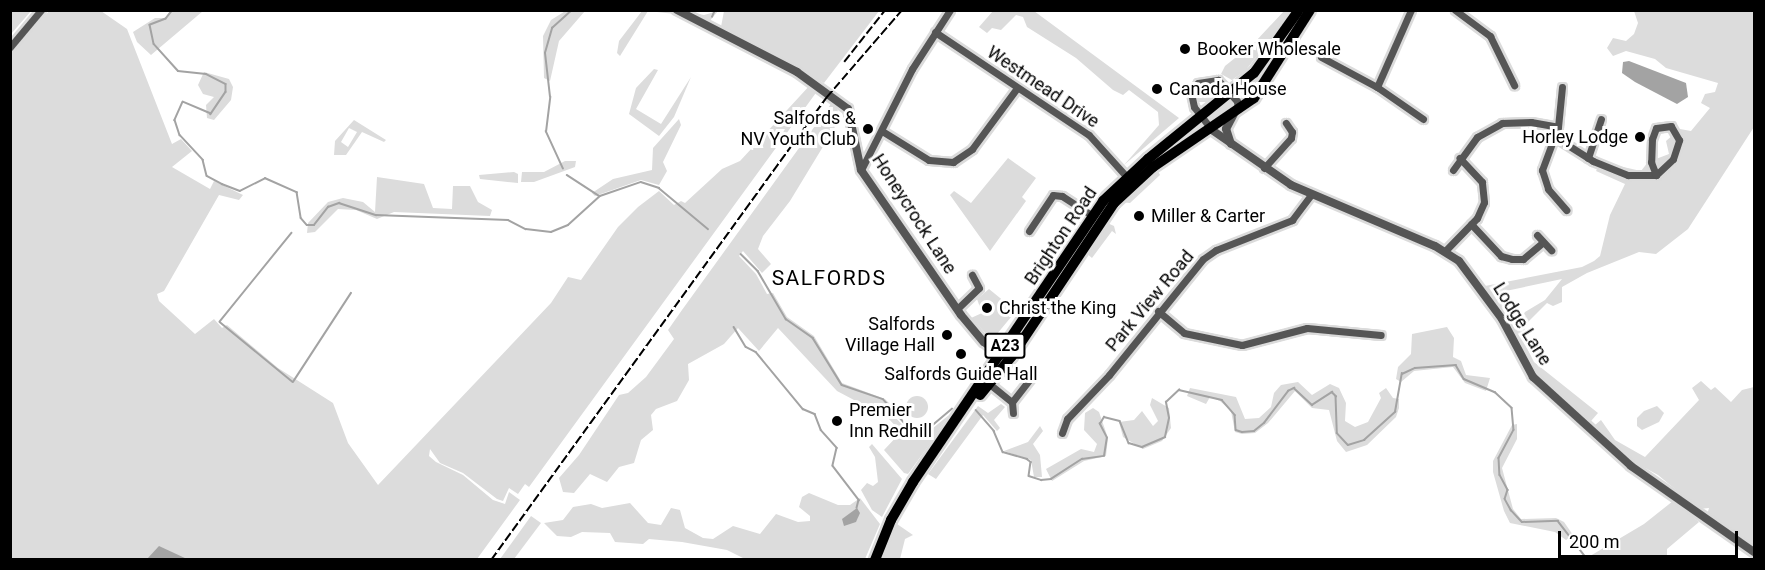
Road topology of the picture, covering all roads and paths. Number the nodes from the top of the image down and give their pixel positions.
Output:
1 (41, 10) edge
2 (677, 10) edge
3 (950, 10) edge
4 (1299, 10) edge
5 (1310, 10) edge
6 (1411, 10) edge
7 (1455, 10) edge
8 (935, 32) junction
9 (10, 47) edge
10 (1321, 57) dead end
11 (1514, 85) dead end
12 (1377, 87) junction
13 (1562, 87) dead end
14 (1017, 88) junction
15 (1232, 93) junction
16 (1236, 112) junction
17 (1201, 118) junction
18 (1601, 118) dead end
19 (1423, 119) dead end
20 (1286, 123) dead end
21 (1558, 127) junction
22 (1212, 130) junction
23 (882, 131) junction
24 (1555, 137) junction
25 (1232, 144) junction
26 (1460, 158) junction
27 (1588, 158) junction
28 (1264, 168) junction
29 (861, 170) junction
30 (1453, 170) dead end
31 (1656, 175) junction
32 (1127, 177) junction
33 (1311, 195) junction
34 (1566, 210) dead end
35 (1093, 216) junction
36 (1472, 224) junction
37 (1029, 231) dead end
38 (1537, 234) dead end
39 (1544, 242) junction
40 (1551, 250) dead end
41 (1445, 251) junction
42 (972, 275) dead end
43 (957, 309) junction
44 (1158, 311) junction
45 (1382, 335) dead end
46 (1004, 357) junction
47 (1033, 375) dead end
48 (986, 382) junction
49 (1012, 402) junction
50 (1013, 413) dead end
51 (1062, 433) dead end
52 (1755, 552) edge
53 (876, 560) edge

1 - 9 street
2 - 29 street, Honeycrock Lane
3 - 8 street
4 - 15 main road, A23
5 - 16 main road, A23
6 - 12 street
7 - 11 street
8 - 14 street, Westmead Drive
8 - 23 street
10 - 12 street
12 - 19 street
13 - 21 street
14 - 23 street
14 - 32 street, Westmead Drive
15 - 16 street
15 - 17 main road, A23
15 - 17 street
16 - 22 main road, A23
16 - 25 street
17 - 22 street
17 - 32 main road, Brighton Road / A23
18 - 27 street
20 - 28 street
21 - 24 street
21 - 26 street
22 - 25 street, Lodge Lane
22 - 46 main road, Brighton Road / A23
23 - 29 street
24 - 27 street
24 - 34 street
25 - 28 street, Lodge Lane
26 - 30 street
26 - 36 street
27 - 31 street
28 - 33 street, Lodge Lane
29 - 43 street, Honeycrock Lane
31 - 31 street
32 - 35 main road, Brighton Road / A23
33 - 41 street, Lodge Lane
33 - 44 street, Park View Road
35 - 37 street
35 - 46 main road, Brighton Road / A23
36 - 39 street
36 - 41 street
38 - 39 street
39 - 40 street
41 - 52 street, Lodge Lane
42 - 43 street
43 - 46 street, Honeycrock Lane
44 - 45 street
44 - 51 street, Park View Road
46 - 48 main road, Brighton Road / A23
47 - 49 street
48 - 49 street
48 - 53 main road, Brighton Road / A23
49 - 50 street

